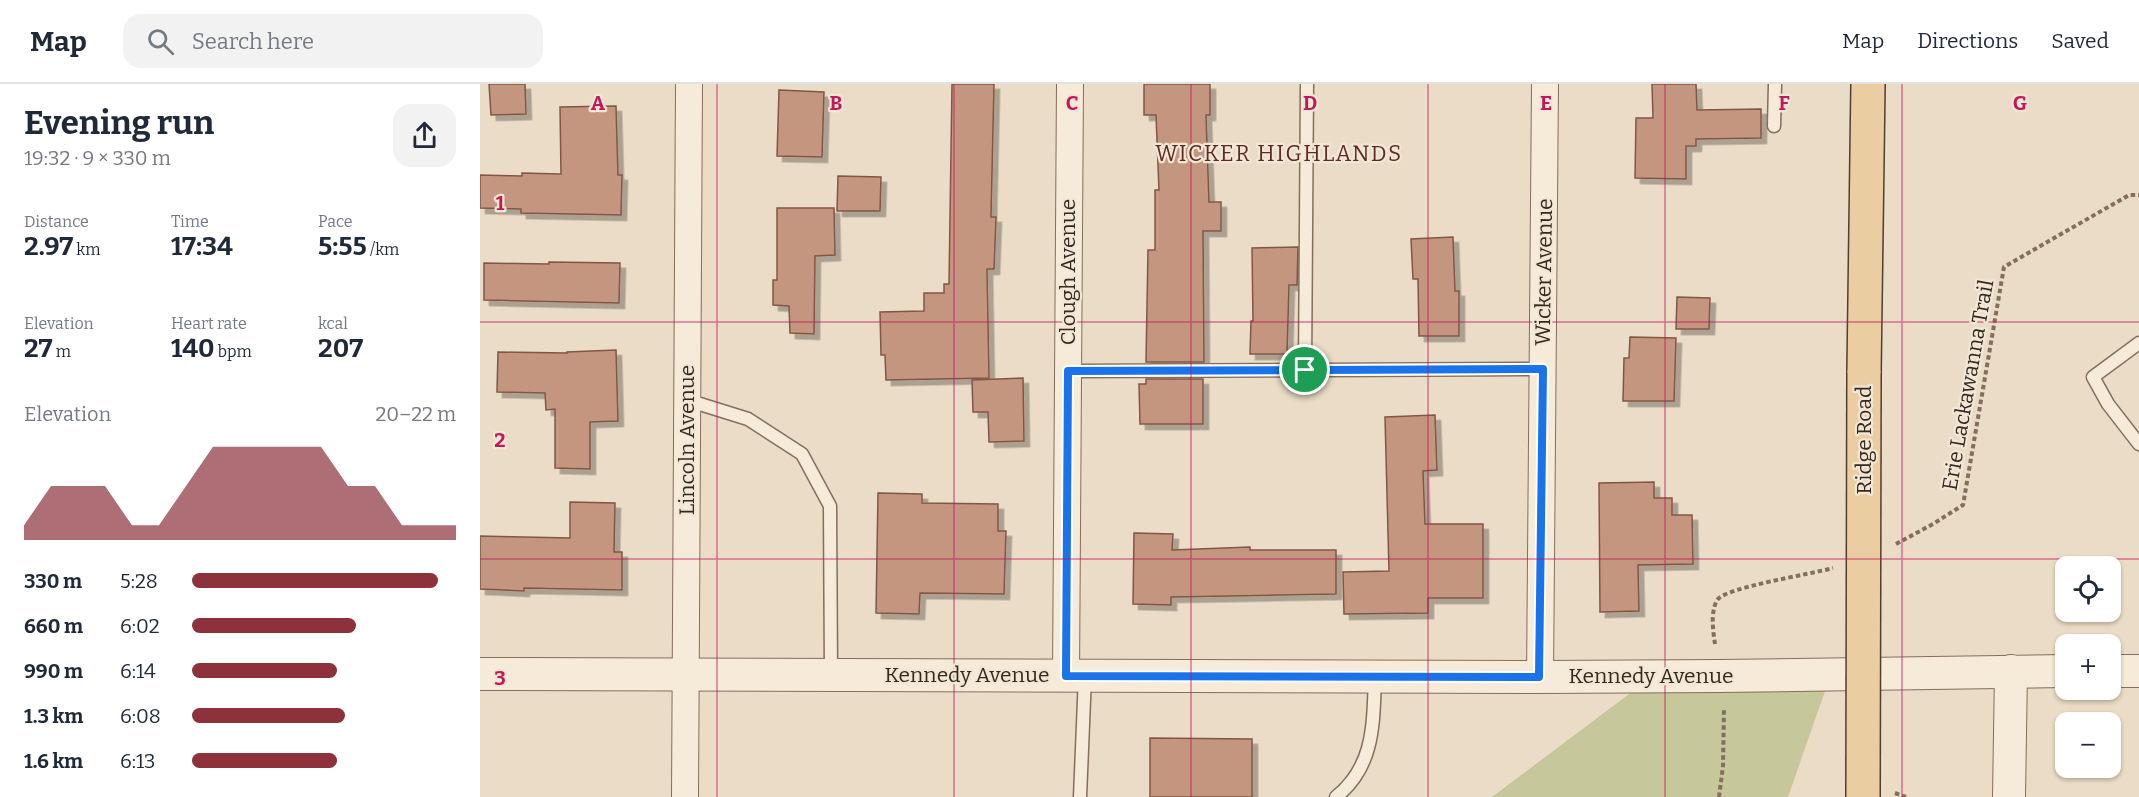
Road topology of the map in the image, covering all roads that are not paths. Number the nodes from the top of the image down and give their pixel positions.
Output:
1 (689, 84) edge
2 (1070, 84) edge
3 (1307, 84) edge
4 (1545, 84) edge
5 (1775, 84) edge
6 (1868, 84) edge
7 (1774, 126) dead end
8 (2139, 343) edge
9 (1543, 369) junction
10 (1305, 370) junction
11 (1068, 371) junction
12 (687, 400) junction
13 (2139, 444) edge
14 (2011, 671) junction
15 (2055, 671) edge
16 (2121, 671) edge
17 (2139, 671) edge
18 (480, 674) edge
19 (686, 674) junction
20 (831, 675) junction
21 (1076, 676) junction
22 (1376, 676) junction
23 (1539, 677) junction
24 (685, 797) edge
25 (1080, 797) edge
26 (1336, 797) edge
27 (1863, 797) edge
28 (2009, 797) edge

1 - 12 street, Lincoln Avenue
2 - 11 street, Clough Avenue
3 - 10 lane
4 - 9 street, Wicker Avenue
5 - 7 lane
6 - 27 main road, Ridge Road, bridge
8 - 13 lane
9 - 10 lane
9 - 23 street, Wicker Avenue
10 - 11 lane
11 - 21 street, Clough Avenue
12 - 19 street, Lincoln Avenue
12 - 20 lane
14 - 15 street, Kennedy Avenue
14 - 23 street, Kennedy Avenue
14 - 28 street
16 - 17 street
18 - 19 street, Kennedy Avenue
19 - 20 street, Kennedy Avenue
19 - 24 street, Lincoln Avenue
20 - 21 street, Kennedy Avenue
21 - 22 street, Kennedy Avenue
21 - 25 lane
22 - 23 street, Kennedy Avenue
22 - 26 lane

